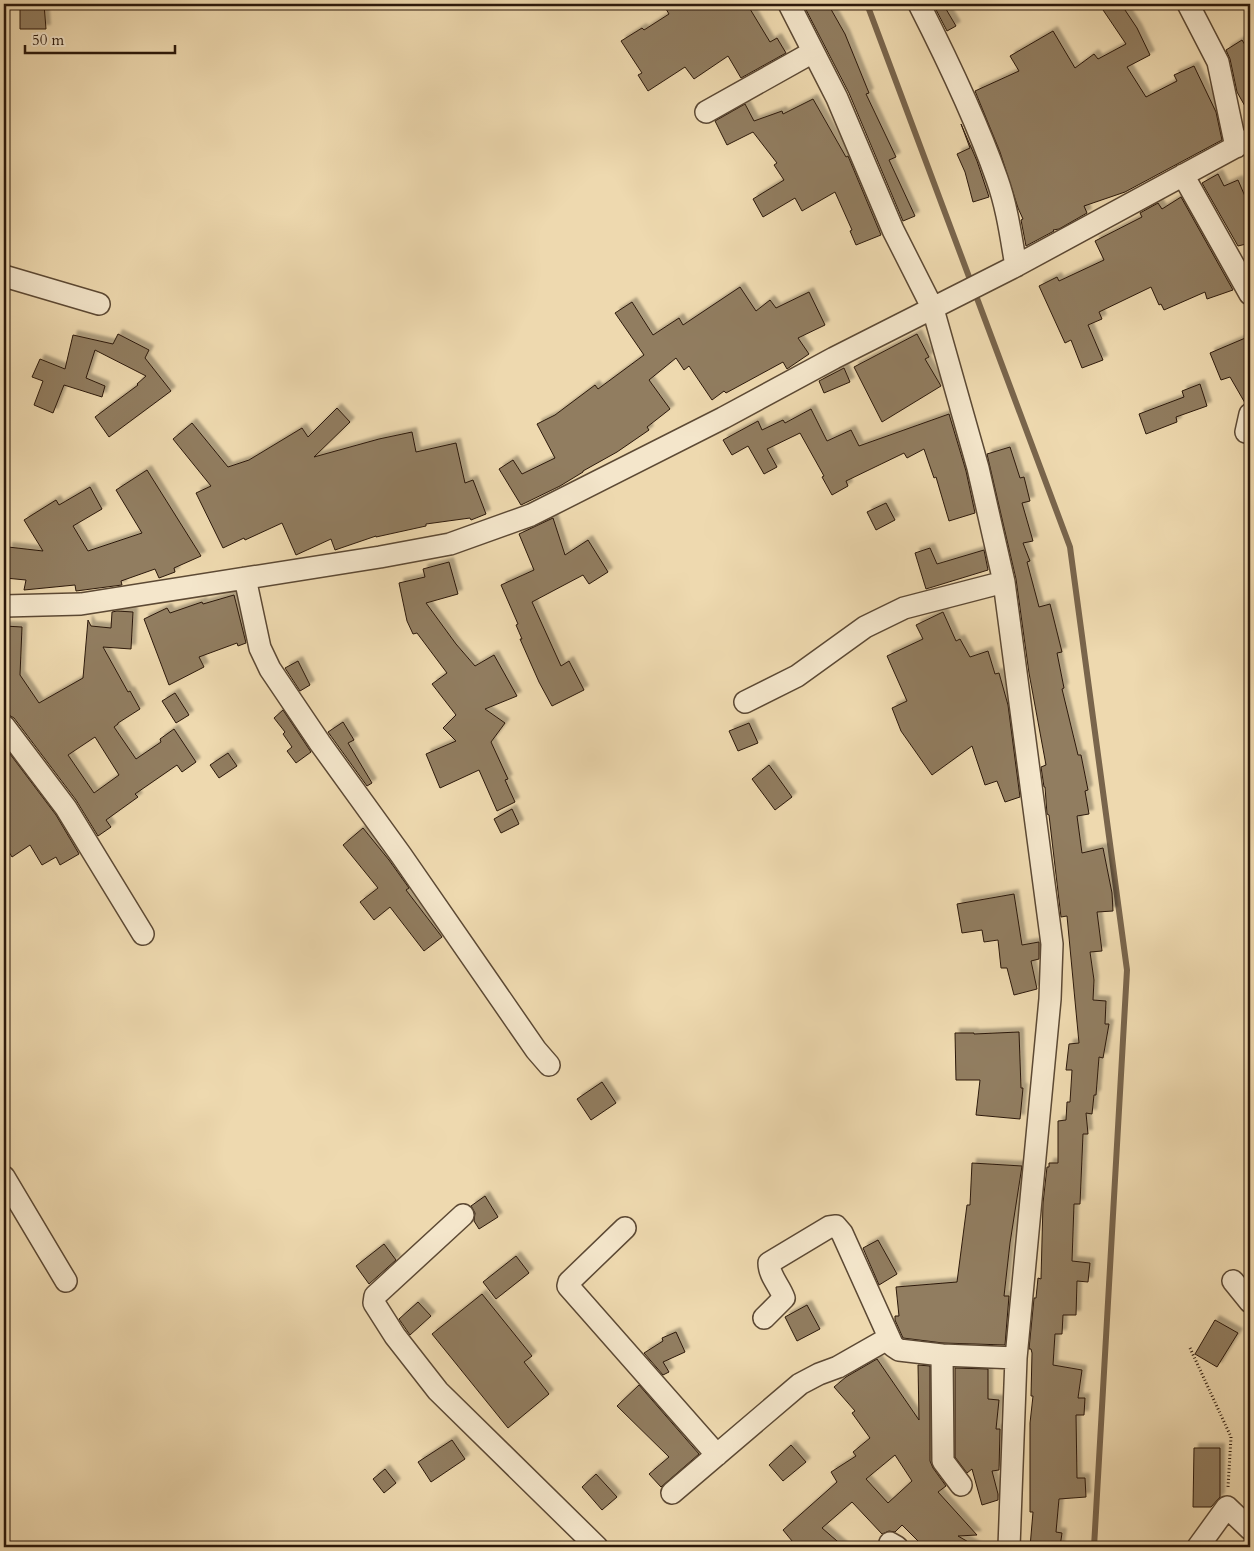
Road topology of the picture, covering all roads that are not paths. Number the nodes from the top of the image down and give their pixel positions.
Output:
1 (789, 4) edge
2 (919, 4) edge
3 (1188, 4) edge
4 (814, 52) junction
5 (706, 112) dead end
6 (1243, 143) edge
7 (1183, 175) junction
8 (1014, 267) junction
9 (4, 276) edge
10 (1250, 294) edge
11 (99, 304) dead end
12 (942, 304) junction
13 (245, 578) junction
14 (1004, 582) junction
15 (4, 606) edge
16 (745, 702) dead end
17 (6, 733) edge
18 (143, 934) dead end
19 (550, 1065) dead end
20 (4, 1177) edge
21 (463, 1215) dead end
22 (625, 1228) dead end
23 (66, 1280) dead end
24 (1232, 1280) dead end
25 (1250, 1302) edge
26 (764, 1318) dead end
27 (889, 1338) junction
28 (942, 1355) junction
29 (1016, 1358) junction
30 (716, 1455) junction
31 (961, 1485) dead end
32 (672, 1493) dead end
33 (1250, 1529) edge
34 (598, 1547) edge
35 (1009, 1547) edge
36 (1198, 1547) edge

1 - 4 street
2 - 8 street
3 - 6 street
4 - 5 street
4 - 12 street
6 - 7 street
7 - 8 street
7 - 10 street
8 - 12 street
9 - 11 street
12 - 13 street
12 - 14 street
13 - 15 street
13 - 19 street
14 - 16 street
14 - 29 street
17 - 18 street
20 - 23 street
21 - 34 street
22 - 30 street
24 - 25 street
26 - 27 street
27 - 28 street
27 - 30 street
28 - 29 street
28 - 31 street
29 - 35 street
30 - 32 street
33 - 36 street

